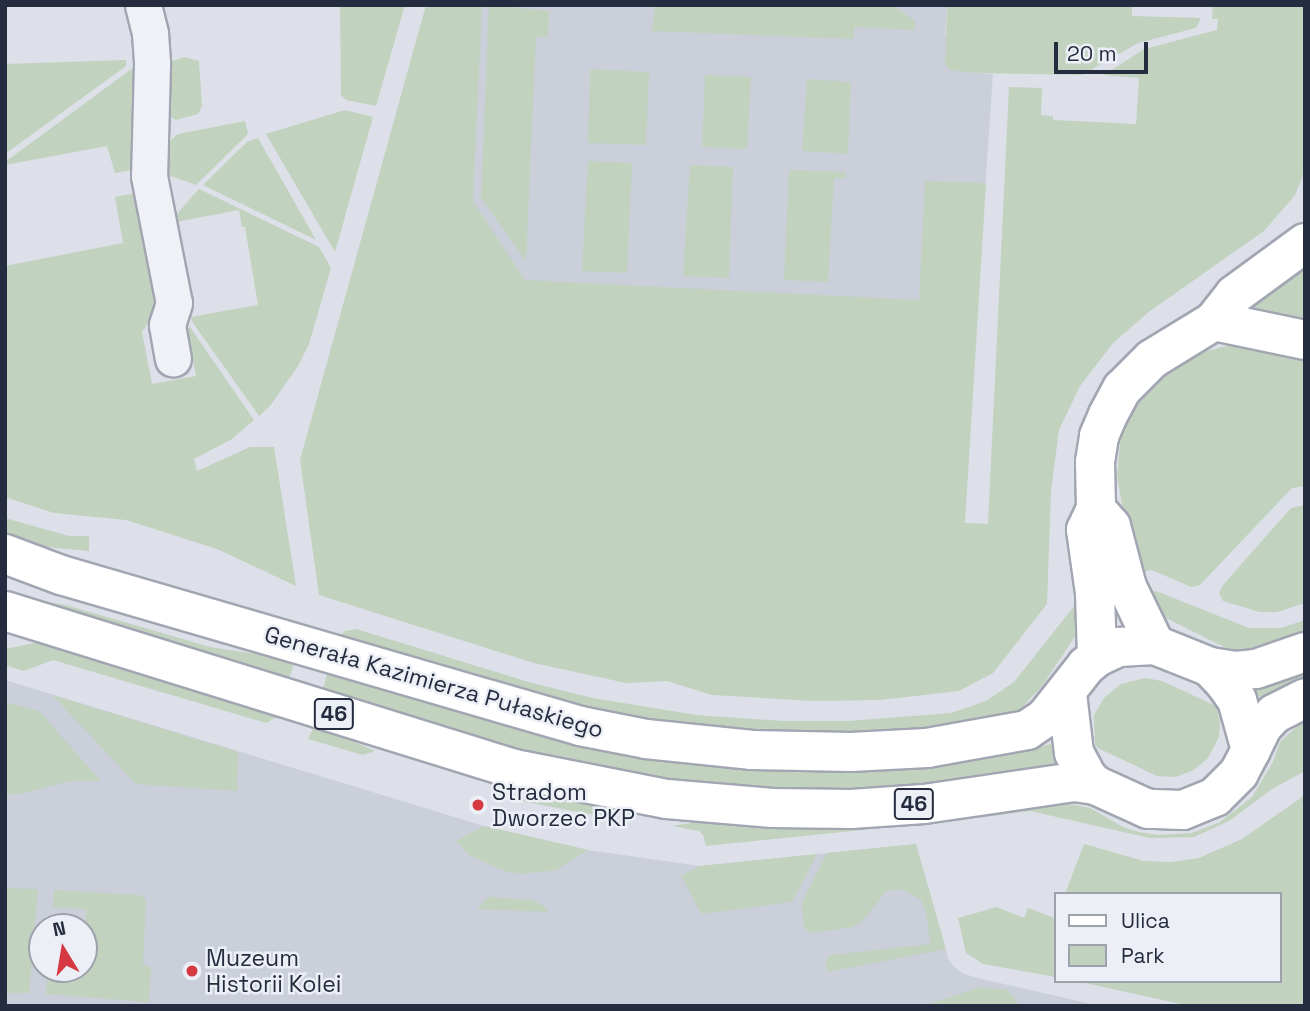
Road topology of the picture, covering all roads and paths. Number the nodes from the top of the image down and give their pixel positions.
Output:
1 (143, 5) edge
2 (1305, 243) edge
3 (1214, 321) junction
4 (1305, 340) edge
5 (173, 358) dead end
6 (1096, 509) junction
7 (5, 554) edge
8 (5, 611) edge
9 (1155, 645) junction
10 (1305, 652) edge
11 (1097, 657) junction
12 (1210, 667) junction
13 (1067, 692) junction
14 (1305, 698) edge
15 (1251, 750) junction
16 (1095, 785) junction

1 - 5 street
2 - 3 main road
3 - 4 main road
3 - 6 main road
6 - 9 main road
6 - 11 main road
7 - 13 main road, Generała Kazimierza Pułaskiego
8 - 16 main road, 46
9 - 11 main road
9 - 12 main road
10 - 12 main road
11 - 13 main road
12 - 15 main road
13 - 16 main road
14 - 15 main road
15 - 16 main road, 46

